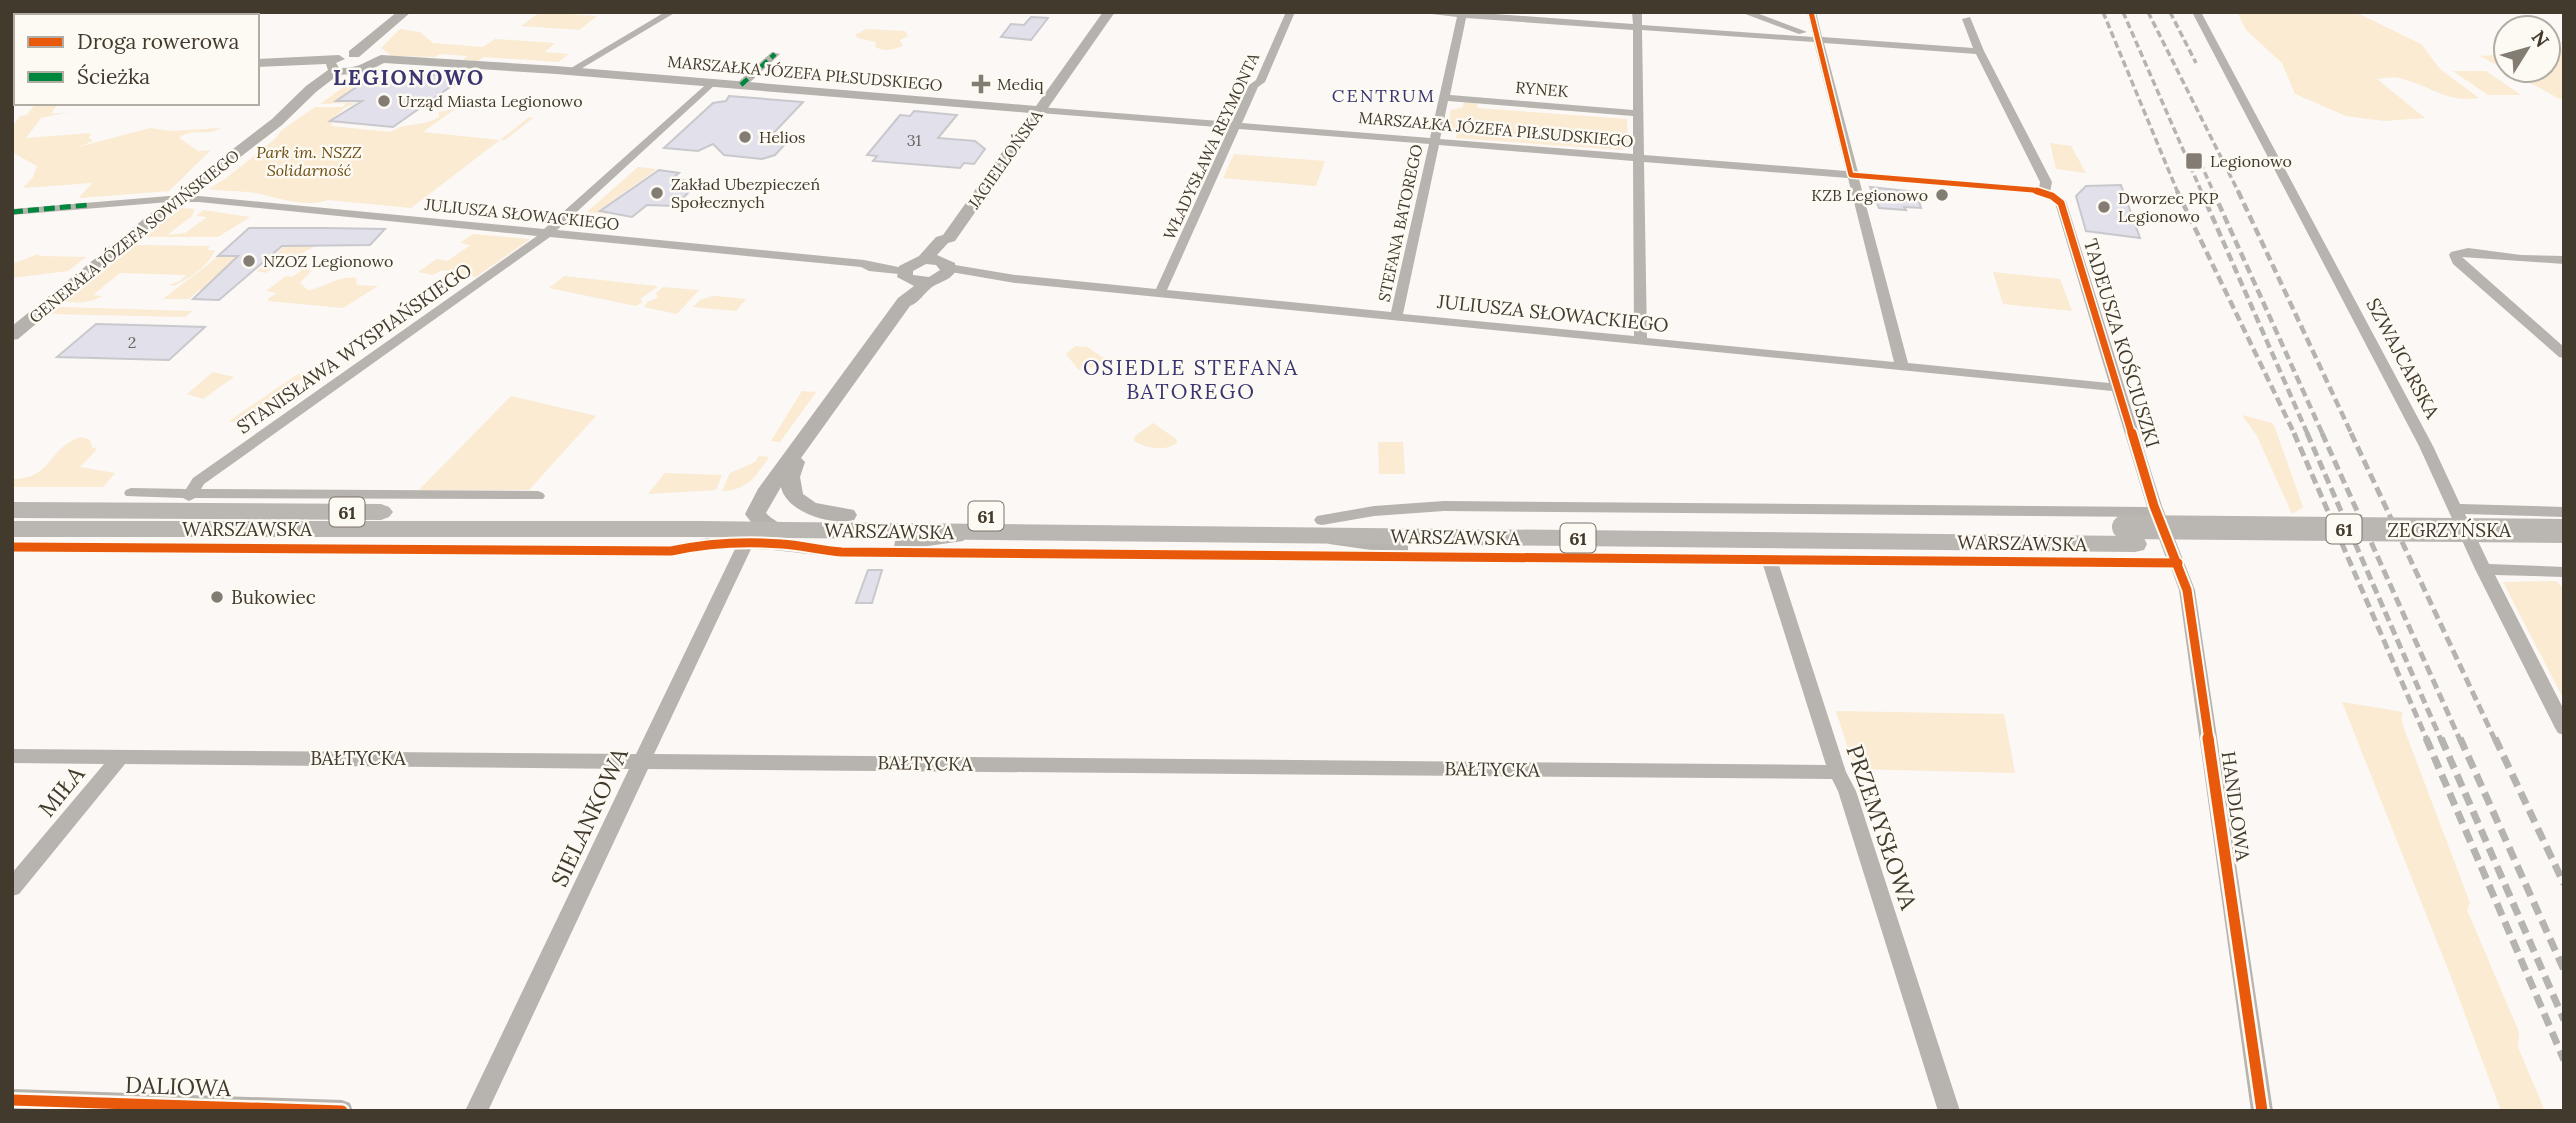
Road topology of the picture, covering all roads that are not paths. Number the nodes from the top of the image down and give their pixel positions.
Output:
1 (406, 12) edge
2 (672, 12) edge
3 (1109, 12) edge
4 (1291, 12) edge
5 (1419, 12) edge
6 (1637, 12) edge
7 (1744, 12) edge
8 (1811, 12) edge
9 (2196, 12) edge
10 (1463, 14) edge
11 (1967, 19) dead end
12 (1637, 27) junction
13 (1816, 39) junction
14 (1979, 51) junction
15 (354, 54) junction
16 (775, 54) dead end
17 (375, 59) junction
18 (259, 64) edge
19 (338, 67) junction
20 (571, 71) junction
21 (712, 82) junction
22 (741, 85) junction
23 (1444, 97) junction
24 (1040, 110) junction
25 (1638, 113) junction
26 (1236, 125) junction
27 (1434, 141) junction
28 (1638, 158) junction
29 (1851, 175) junction
30 (2044, 193) junction
31 (177, 199) junction
32 (12, 212) edge
33 (545, 234) junction
34 (2564, 260) edge
35 (927, 270) junction
36 (1160, 293) junction
37 (1396, 317) junction
38 (12, 335) edge
39 (1641, 341) junction
40 (2564, 354) edge
41 (1902, 366) junction
42 (2118, 388) junction
43 (800, 447) junction
44 (131, 494) dead end
45 (189, 496) junction
46 (538, 496) dead end
47 (2455, 509) junction
48 (12, 510) edge
49 (2156, 512) junction
50 (2564, 512) edge
51 (755, 514) junction
52 (847, 515) junction
53 (1314, 527) junction
54 (12, 529) edge
55 (776, 530) junction
56 (2564, 531) edge
57 (992, 532) junction
58 (2130, 536) junction
59 (745, 544) junction
60 (12, 547) edge
61 (2564, 547) edge
62 (842, 552) junction
63 (1509, 557) junction
64 (1769, 558) junction
65 (2178, 563) junction
66 (2483, 569) junction
67 (2564, 572) edge
68 (2564, 728) edge
69 (12, 756) edge
70 (120, 757) junction
71 (643, 761) junction
72 (1837, 772) junction
73 (12, 888) edge
74 (12, 1100) edge
75 (342, 1111) edge
76 (476, 1111) edge
77 (1949, 1111) edge
78 (2262, 1111) edge

1 - 15 street
1 - 17 street
2 - 20 street
3 - 24 street, JAGIELLOŃSKA
4 - 26 street, WŁADYSŁAWA REYMONTA
5 - 10 street
6 - 12 street
7 - 13 street
8 - 13 street
9 - 47 street, SZWAJCARSKA
10 - 12 street
10 - 23 street, STEFANA BATOREGO
11 - 14 street
12 - 13 street
12 - 25 street
13 - 14 street
13 - 29 street
14 - 30 street
15 - 17 street
15 - 19 street
16 - 22 street
17 - 19 street
17 - 20 street, MARSZAŁKA JÓZEFA PIŁSUDSKIEGO
18 - 19 street
19 - 31 street, GENERAŁA JÓZEFA SOWIŃSKIEGO
20 - 21 street, MARSZAŁKA JÓZEFA PIŁSUDSKIEGO
21 - 22 street, MARSZAŁKA JÓZEFA PIŁSUDSKIEGO
21 - 33 street, STANISŁAWA WYSPIAŃSKIEGO
22 - 24 street, MARSZAŁKA JÓZEFA PIŁSUDSKIEGO
23 - 25 street, RYNEK
23 - 27 street, STEFANA BATOREGO
24 - 26 street, MARSZAŁKA JÓZEFA PIŁSUDSKIEGO
24 - 35 street, JAGIELLOŃSKA
25 - 28 street
26 - 27 street, MARSZAŁKA JÓZEFA PIŁSUDSKIEGO
26 - 36 street, WŁADYSŁAWA REYMONTA
27 - 28 street, MARSZAŁKA JÓZEFA PIŁSUDSKIEGO
27 - 37 street, STEFANA BATOREGO
28 - 29 street, MARSZAŁKA JÓZEFA PIŁSUDSKIEGO
28 - 39 street
29 - 30 street, MARSZAŁKA JÓZEFA PIŁSUDSKIEGO
29 - 41 street
30 - 42 street, TADEUSZA KOŚCIUSZKI
31 - 32 street, JULIUSZA SŁOWACKIEGO
31 - 33 street, JULIUSZA SŁOWACKIEGO
31 - 38 street, GENERAŁA JÓZEFA SOWIŃSKIEGO
33 - 35 street, JULIUSZA SŁOWACKIEGO
33 - 45 street, STANISŁAWA WYSPIAŃSKIEGO
34 - 40 street
35 - 36 street, JULIUSZA SŁOWACKIEGO
35 - 43 street, JAGIELLOŃSKA
36 - 37 street, JULIUSZA SŁOWACKIEGO
37 - 39 street, JULIUSZA SŁOWACKIEGO
39 - 41 street, JULIUSZA SŁOWACKIEGO
41 - 42 street, JULIUSZA SŁOWACKIEGO
42 - 49 street, TADEUSZA KOŚCIUSZKI
43 - 51 street, JAGIELLOŃSKA
43 - 52 street, JAGIELLOŃSKA
44 - 45 street
45 - 46 street
47 - 50 street
47 - 66 street, SZWAJCARSKA
48 - 51 main road, WARSZAWSKA / 61
49 - 53 street, WARSZAWSKA
49 - 65 street, HANDLOWA
51 - 52 main road, WARSZAWSKA / 61
51 - 55 street
52 - 53 main road, WARSZAWSKA / 61
53 - 57 main road, WARSZAWSKA / 61
53 - 58 main road, WARSZAWSKA / 61
53 - 63 street
54 - 55 main road, WARSZAWSKA / 61
55 - 57 main road, WARSZAWSKA / 61
56 - 58 main road, ZEGRZYŃSKA / 61, bridge
57 - 62 street
58 - 61 main road, ZEGRZYŃSKA / 61
59 - 60 street
59 - 62 street
59 - 71 street, SIELANKOWA
62 - 63 street
63 - 64 street
64 - 65 street
64 - 72 street, PRZEMYSŁOWA
65 - 78 street, HANDLOWA
66 - 67 street
66 - 68 street, SZWAJCARSKA
69 - 70 street, BAŁTYCKA
70 - 71 street, BAŁTYCKA
70 - 73 street, MIŁA
71 - 72 street, BAŁTYCKA
71 - 76 street, SIELANKOWA
72 - 77 street, PRZEMYSŁOWA
74 - 75 street, DALIOWA

